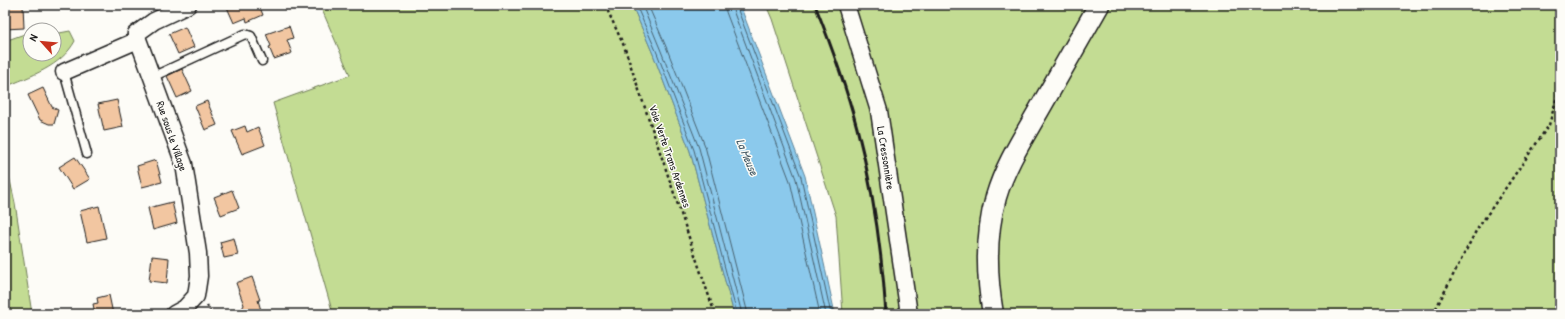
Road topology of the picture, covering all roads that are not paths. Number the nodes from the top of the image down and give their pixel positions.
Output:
1 (188, 5) edge
2 (846, 5) edge
3 (1099, 5) edge
4 (138, 40) junction
5 (262, 61) dead end
6 (64, 72) joint
7 (152, 77) junction
8 (86, 154) dead end
9 (174, 314) edge
10 (909, 314) edge
11 (993, 314) edge

1 - 4 street
2 - 10 street, La Cressonnière
3 - 11 street
4 - 6 street
4 - 7 street, Rue sous le Village
5 - 7 lane
6 - 8 lane
7 - 9 street, Rue sous le Village

